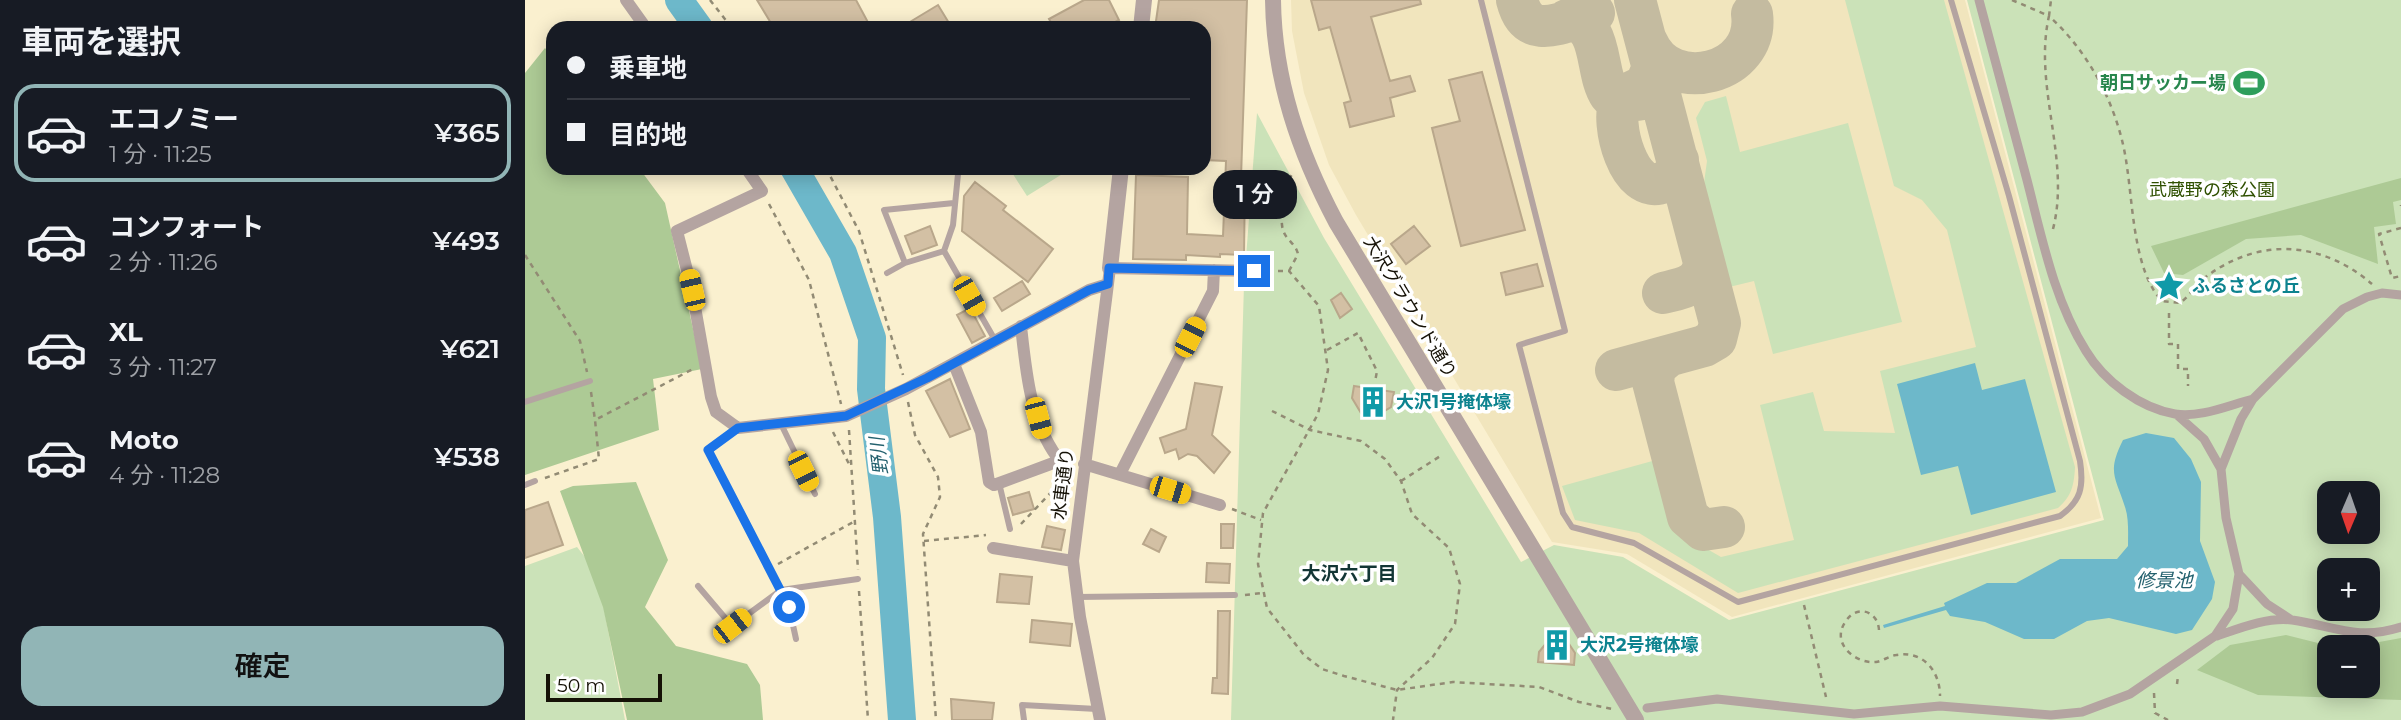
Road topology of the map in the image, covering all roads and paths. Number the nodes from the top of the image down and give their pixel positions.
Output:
1 (626, 0) edge
2 (710, 0) edge
3 (1144, 0) edge
4 (1273, 0) edge
5 (1481, 0) edge
6 (1951, 0) edge
7 (1979, 0) edge
8 (2013, 0) edge
9 (2051, 0) edge
10 (2049, 16) junction
11 (641, 21) edge
12 (726, 21) edge
13 (1142, 21) edge
14 (1294, 172) dead end
15 (751, 175) edge
16 (830, 175) edge
17 (958, 175) edge
18 (1120, 175) edge
19 (762, 191) junction
20 (954, 203) junction
21 (2401, 228) edge
22 (944, 251) junction
23 (2045, 252) junction
24 (525, 255) edge
25 (905, 263) junction
26 (1214, 270) junction
27 (1254, 271) joint
28 (1289, 271) junction
29 (887, 273) dead end
30 (1109, 276) junction
31 (2401, 276) edge
32 (2382, 293) junction
33 (2401, 295) edge
34 (2169, 313) dead end
35 (1021, 326) junction
36 (995, 340) junction
37 (1327, 350) junction
38 (705, 362) junction
39 (954, 364) junction
40 (590, 381) junction
41 (1375, 382) dead end
42 (2188, 386) dead end
43 (903, 390) junction
44 (2253, 399) junction
45 (525, 402) edge
46 (1272, 411) dead end
47 (850, 414) junction
48 (2176, 414) junction
49 (828, 419) junction
50 (595, 420) junction
51 (781, 424) junction
52 (738, 428) junction
53 (1310, 430) junction
54 (1442, 454) dead end
55 (1056, 462) junction
56 (1084, 464) junction
57 (851, 467) junction
58 (2221, 469) junction
59 (1120, 474) junction
60 (535, 481) joint
61 (1401, 481) junction
62 (999, 483) junction
63 (525, 485) edge
64 (815, 494) dead end
65 (1220, 505) joint
66 (1261, 520) junction
67 (855, 521) junction
68 (1010, 529) joint
69 (924, 541) junction
70 (993, 548) joint
71 (1073, 561) junction
72 (769, 569) junction
73 (2239, 574) junction
74 (858, 579) junction
75 (698, 586) dead end
76 (781, 590) junction
77 (1262, 593) junction
78 (1235, 595) joint
79 (1077, 597) junction
80 (1804, 606) dead end
81 (2292, 620) junction
82 (2401, 627) edge
83 (1879, 630) dead end
84 (2215, 636) junction
85 (796, 639) dead end
86 (2149, 683) junction
87 (1397, 690) junction
88 (1940, 706) junction
89 (1615, 710) dead end
90 (1829, 711) junction
91 (1099, 714) edge
92 (1642, 714) edge
93 (868, 720) edge
94 (936, 720) edge
95 (1024, 720) edge
96 (1393, 720) edge
97 (2168, 720) edge

1 - 11 street
2 - 12 path
3 - 13 street
4 - 92 street, 大沢グラウンド通り
5 - 6 lane
7 - 23 street
8 - 10 path
9 - 10 path
10 - 23 path
10 - 32 path
14 - 28 path
15 - 19 street
16 - 43 path
17 - 20 lane
18 - 30 street, 水車通り
19 - 38 street
19 - 47 path
20 - 22 lane
20 - 25 lane
21 - 31 path
22 - 25 lane
22 - 36 lane
23 - 48 street
24 - 40 path
25 - 29 lane
26 - 27 street
26 - 30 street
26 - 59 street
27 - 28 path
28 - 37 path
30 - 35 street
30 - 56 street, 水車通り
32 - 33 street
32 - 44 street
34 - 42 path
35 - 36 street
35 - 55 street
36 - 39 street
37 - 41 path
37 - 53 path
38 - 50 path
38 - 52 street
39 - 43 street
39 - 62 street
40 - 45 lane
40 - 50 path
43 - 47 street
43 - 69 path
44 - 48 street
44 - 58 street
46 - 53 path
47 - 49 street
47 - 57 path
48 - 58 street
49 - 51 street
49 - 57 path
50 - 60 path
51 - 52 street
51 - 64 lane
52 - 72 lane
53 - 61 path
53 - 66 path
54 - 61 path
55 - 62 street
55 - 68 path
56 - 59 street
56 - 71 street, 水車通り
57 - 67 path
58 - 73 street
59 - 65 street
60 - 63 lane
61 - 87 path
62 - 68 lane
65 - 66 path
66 - 77 path
67 - 72 path
67 - 74 path
69 - 70 path
69 - 94 path
70 - 71 street
71 - 79 street, 水車通り
72 - 76 lane
73 - 81 street
73 - 84 street
74 - 76 lane
74 - 93 path
75 - 76 lane
76 - 85 lane
77 - 78 path
77 - 87 path
78 - 79 lane
79 - 91 street, 水車通り
80 - 90 path
81 - 82 street
81 - 84 street
83 - 88 path
84 - 86 street
86 - 88 street
86 - 97 path
87 - 89 path
87 - 96 path
88 - 90 street
90 - 92 street
91 - 95 lane

